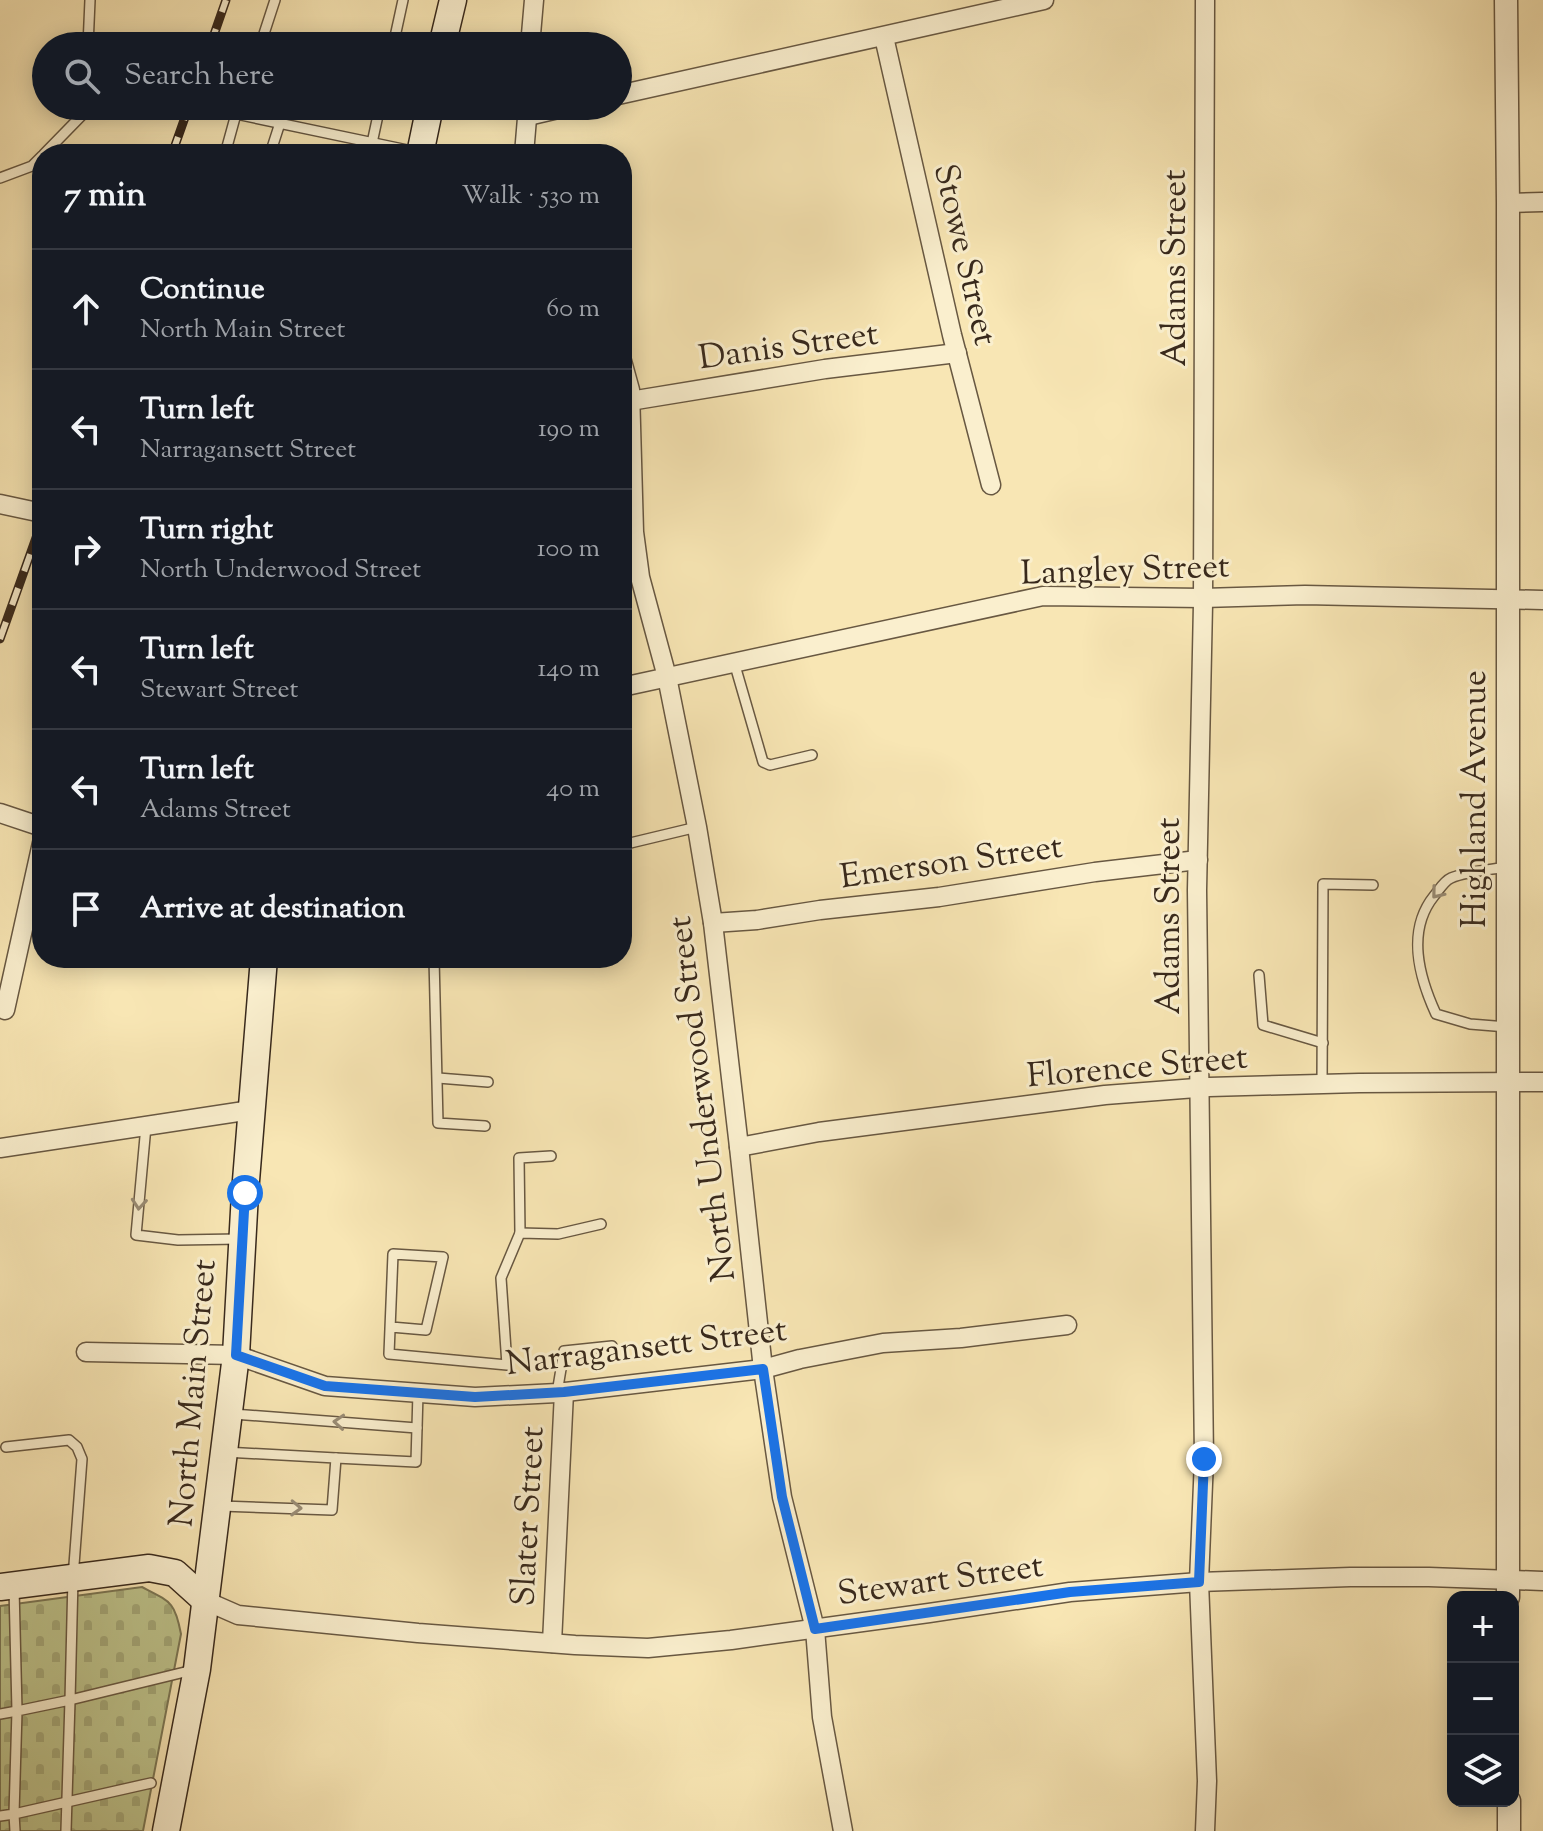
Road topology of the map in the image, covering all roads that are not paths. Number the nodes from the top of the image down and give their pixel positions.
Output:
1 (90, 0) edge
2 (275, 0) edge
3 (403, 0) edge
4 (453, 0) edge
5 (534, 0) edge
6 (1044, 0) edge
7 (1205, 0) edge
8 (1506, 0) edge
9 (89, 32) edge
10 (265, 32) edge
11 (396, 32) edge
12 (445, 32) edge
13 (531, 32) edge
14 (884, 37) junction
15 (632, 92) edge
16 (77, 120) edge
17 (235, 120) edge
18 (270, 120) edge
19 (377, 120) edge
20 (427, 120) edge
21 (527, 120) edge
22 (280, 123) junction
23 (372, 143) junction
24 (54, 144) edge
25 (228, 144) edge
26 (273, 144) edge
27 (376, 144) edge
28 (422, 144) edge
29 (525, 144) edge
30 (32, 166) edge
31 (0, 178) edge
32 (1543, 202) edge
33 (1508, 203) junction
34 (957, 353) junction
35 (632, 401) edge
36 (632, 466) edge
37 (991, 485) dead end
38 (0, 504) edge
39 (32, 511) edge
40 (1203, 598) junction
41 (1507, 600) junction
42 (1543, 600) edge
43 (734, 662) junction
44 (667, 677) junction
45 (632, 685) edge
46 (812, 755) dead end
47 (0, 813) edge
48 (32, 824) edge
49 (697, 827) junction
50 (632, 843) edge
51 (1198, 860) junction
52 (1507, 867) junction
53 (1373, 885) dead end
54 (32, 888) edge
55 (713, 923) junction
56 (263, 968) edge
57 (434, 968) edge
58 (1259, 975) dead end
59 (5, 1010) dead end
60 (1507, 1027) junction
61 (1323, 1043) junction
62 (438, 1078) junction
63 (488, 1082) dead end
64 (1507, 1082) junction
65 (1543, 1082) edge
66 (1322, 1084) junction
67 (1200, 1088) junction
68 (251, 1110) junction
69 (146, 1126) junction
70 (485, 1126) dead end
71 (739, 1147) junction
72 (0, 1148) edge
73 (551, 1156) dead end
74 (601, 1224) dead end
75 (520, 1233) junction
76 (242, 1239) junction
77 (1067, 1325) dead end
78 (391, 1327) junction
79 (612, 1346) dead end
80 (86, 1352) dead end
81 (236, 1355) junction
82 (763, 1369) junction
83 (561, 1392) junction
84 (418, 1393) junction
85 (229, 1414) junction
86 (417, 1428) junction
87 (6, 1447) dead end
88 (225, 1452) junction
89 (336, 1458) junction
90 (218, 1505) junction
91 (73, 1578) junction
92 (1543, 1581) edge
93 (1199, 1582) junction
94 (7, 1586) edge
95 (1508, 1589) edge
96 (206, 1601) junction
97 (815, 1629) junction
98 (552, 1643) junction
99 (197, 1669) junction
100 (70, 1700) junction
101 (17, 1711) junction
102 (0, 1714) edge
103 (151, 1783) dead end
104 (66, 1802) junction
105 (1509, 1807) edge
106 (14, 1814) junction
107 (0, 1816) edge
108 (15, 1831) edge
109 (66, 1831) edge
110 (166, 1831) edge
111 (843, 1831) edge
112 (1205, 1831) edge
113 (1509, 1831) edge

1 - 9 lane
2 - 10 lane
3 - 11 lane
4 - 12 main road
5 - 13 street
6 - 14 street
7 - 40 street, Adams Street
8 - 33 street, Highland Avenue
14 - 15 street
14 - 34 street, Stowe Street
16 - 24 lane
17 - 25 lane
18 - 22 lane
19 - 23 lane
20 - 28 main road
21 - 29 street
22 - 23 lane
22 - 26 lane
23 - 27 lane
30 - 31 lane
32 - 33 street
33 - 41 street, Highland Avenue
34 - 35 street, Danis Street
34 - 37 street, Stowe Street
36 - 44 street, North Underwood Street
38 - 39 street
40 - 41 street, Langley Street
40 - 43 street, Langley Street
40 - 51 street, Adams Street
41 - 42 street, Langley Street
41 - 52 street, Highland Avenue
43 - 44 street, Langley Street
43 - 46 lane
44 - 45 street, Langley Street
44 - 49 street, North Underwood Street
47 - 48 street
49 - 50 lane
49 - 55 street, North Underwood Street
51 - 55 street, Emerson Street
51 - 67 street, Adams Street
52 - 60 street, Highland Avenue
52 -> 60 lane
53 - 61 lane
54 - 59 street
55 - 71 street, North Underwood Street
56 - 68 main road, North Main Street
57 - 62 lane
58 - 61 lane
60 - 64 street, Highland Avenue
61 - 66 lane
62 - 63 lane
62 - 70 lane
64 - 65 street, Florence Street
64 - 66 street, Florence Street
64 - 95 street, Highland Avenue
66 - 67 street, Florence Street
67 - 71 street, Florence Street
67 - 93 street, Adams Street
68 - 69 street
68 - 76 main road, North Main Street
69 - 72 street
69 -> 76 lane
71 - 82 street, North Underwood Street
73 - 75 lane
74 - 75 lane
75 - 78 lane
76 - 81 main road, North Main Street
77 - 82 street, Narragansett Street
78 - 78 lane
79 - 83 lane
80 - 81 street, Narragansett Street
81 - 84 street, Narragansett Street
81 - 85 main road, North Main Street
82 - 83 street, Narragansett Street
82 - 97 street, North Underwood Street
83 - 84 street, Narragansett Street
83 - 98 street, Slater Street
84 - 86 lane
86 -> 85 lane
85 - 88 main road, North Main Street
86 - 89 lane
87 - 91 lane
88 - 89 lane
88 - 90 main road, North Main Street
90 -> 89 lane
90 - 96 main road, North Main Street
91 - 94 main road
91 - 96 main road
91 - 100 lane
92 - 95 street, Stewart Street
93 - 95 street, Stewart Street
93 - 97 street, Stewart Street
93 - 112 street, Adams Street
94 - 101 lane
96 - 98 street, Stewart Street
96 - 99 main road, North Main Street
97 - 98 street, Stewart Street
97 - 111 street, North Underwood Street
99 - 100 lane
99 - 110 main road, North Main Street
100 - 101 lane
100 - 104 lane
101 - 102 lane
101 - 106 lane
103 - 104 lane
104 - 106 lane
104 - 109 lane
105 - 113 street
106 - 107 lane
106 - 108 lane

